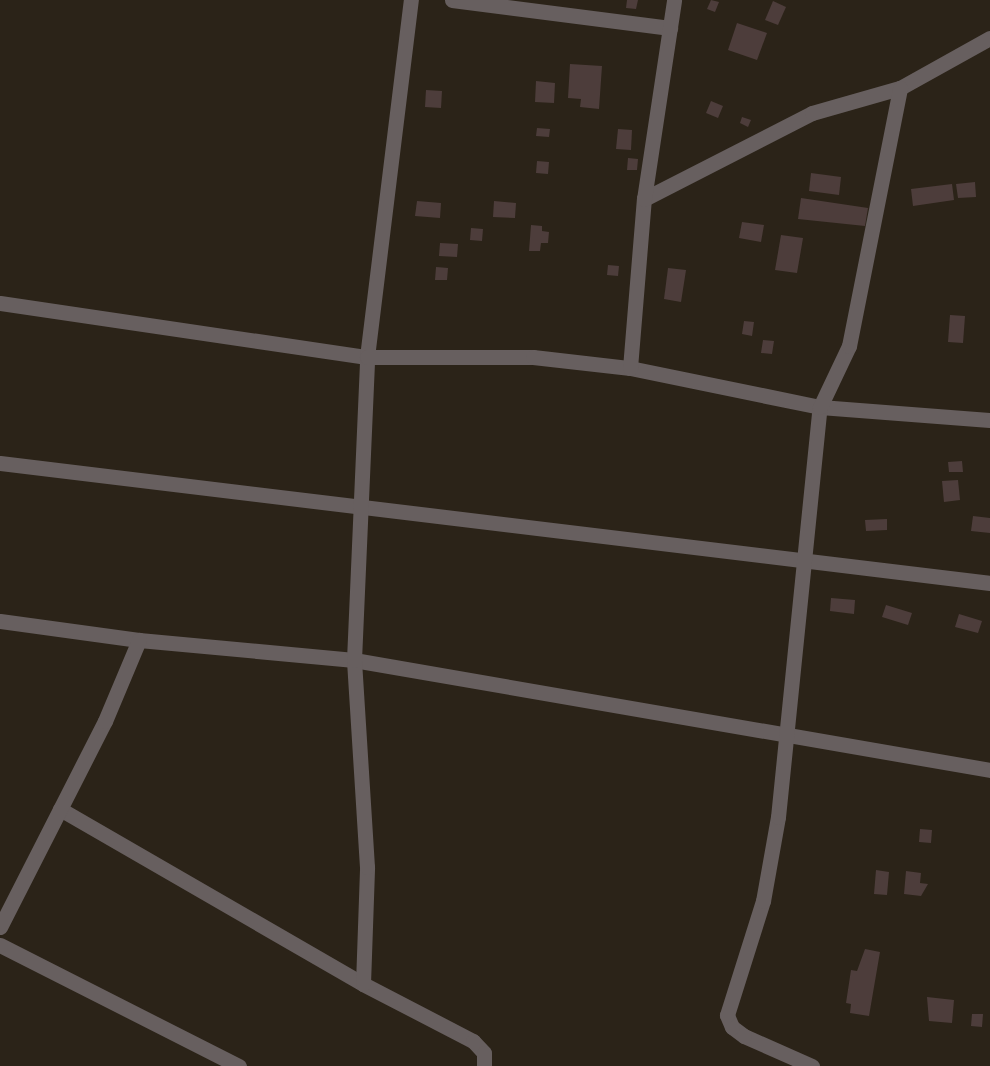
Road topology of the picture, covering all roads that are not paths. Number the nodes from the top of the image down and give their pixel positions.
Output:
1 (411, 0) edge
2 (452, 0) edge
3 (674, 0) edge
4 (670, 28) junction
5 (990, 38) edge
6 (900, 88) junction
7 (644, 199) junction
8 (0, 303) edge
9 (367, 357) junction
10 (630, 368) junction
11 (820, 407) junction
12 (990, 420) edge
13 (0, 463) edge
14 (362, 507) junction
15 (801, 560) junction
16 (990, 583) edge
17 (0, 621) edge
18 (139, 640) junction
19 (354, 660) junction
20 (783, 734) junction
21 (990, 770) edge
22 (60, 809) junction
23 (0, 927) edge
24 (0, 945) edge
25 (363, 984) junction
26 (239, 1066) edge
27 (484, 1066) edge
28 (812, 1066) edge

1 - 9 street
2 - 4 street
3 - 4 street
4 - 7 street
5 - 6 street
6 - 7 street
6 - 11 street
7 - 10 street
8 - 9 street
9 - 10 street
9 - 14 street
10 - 11 street
11 - 12 street
11 - 15 street
13 - 14 street
14 - 15 street
14 - 19 street
15 - 16 street
15 - 20 street
17 - 18 street
18 - 19 street
18 - 22 street
19 - 20 street
19 - 25 street
20 - 21 street
20 - 28 street
22 - 23 street
22 - 25 street
24 - 26 street
25 - 27 street

